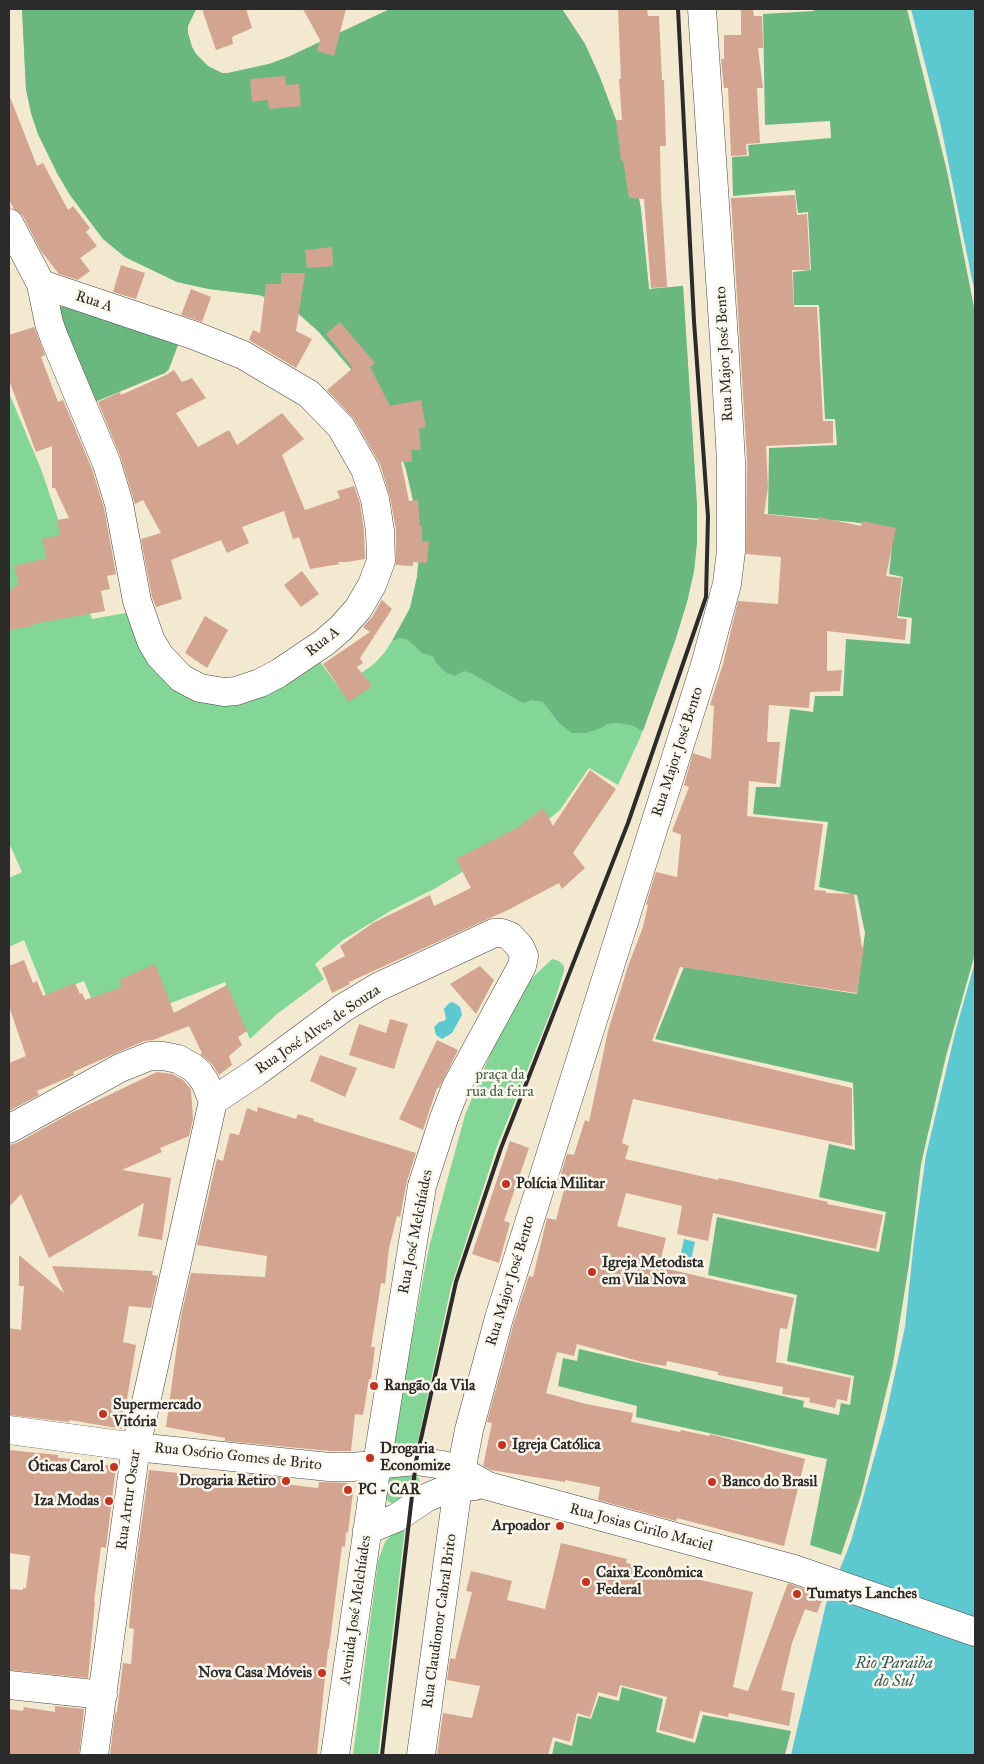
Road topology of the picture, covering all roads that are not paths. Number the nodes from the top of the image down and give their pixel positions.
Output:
1 (702, 9) edge
2 (9, 223) edge
3 (41, 284) junction
4 (481, 939) joint
5 (213, 1101) junction
6 (9, 1129) edge
7 (9, 1430) edge
8 (136, 1447) junction
9 (377, 1464) junction
10 (460, 1479) junction
11 (367, 1530) junction
12 (975, 1632) edge
13 (9, 1685) edge
14 (103, 1695) junction
15 (94, 1755) edge
16 (335, 1755) edge
17 (421, 1755) edge

1 - 10 street, Rua Major José Bento
2 - 3 street, Rua A
3 - 3 street, Rua A
4 - 5 street, Rua José Alves de Souza
4 - 9 street, Rua José Melchíades
5 - 6 street
5 - 8 street, Rua Artur Oscar
7 - 8 street, Rua Osório Gomes de Brito
8 - 9 street, Rua Osório Gomes de Brito
8 - 14 street, Rua Artur Oscar
9 - 10 street, Rua Josias Cirilo Maciel
9 - 11 street, Avenida José Melchíades
10 - 11 street, Rua Josias Cirilo Maciel
10 - 12 street, Rua Josias Cirilo Maciel
10 - 17 street, Rua Claudionor Cabral Brito
11 - 16 street, Avenida José Melchíades
13 - 14 street
14 - 15 street, Rua Artur Oscar

